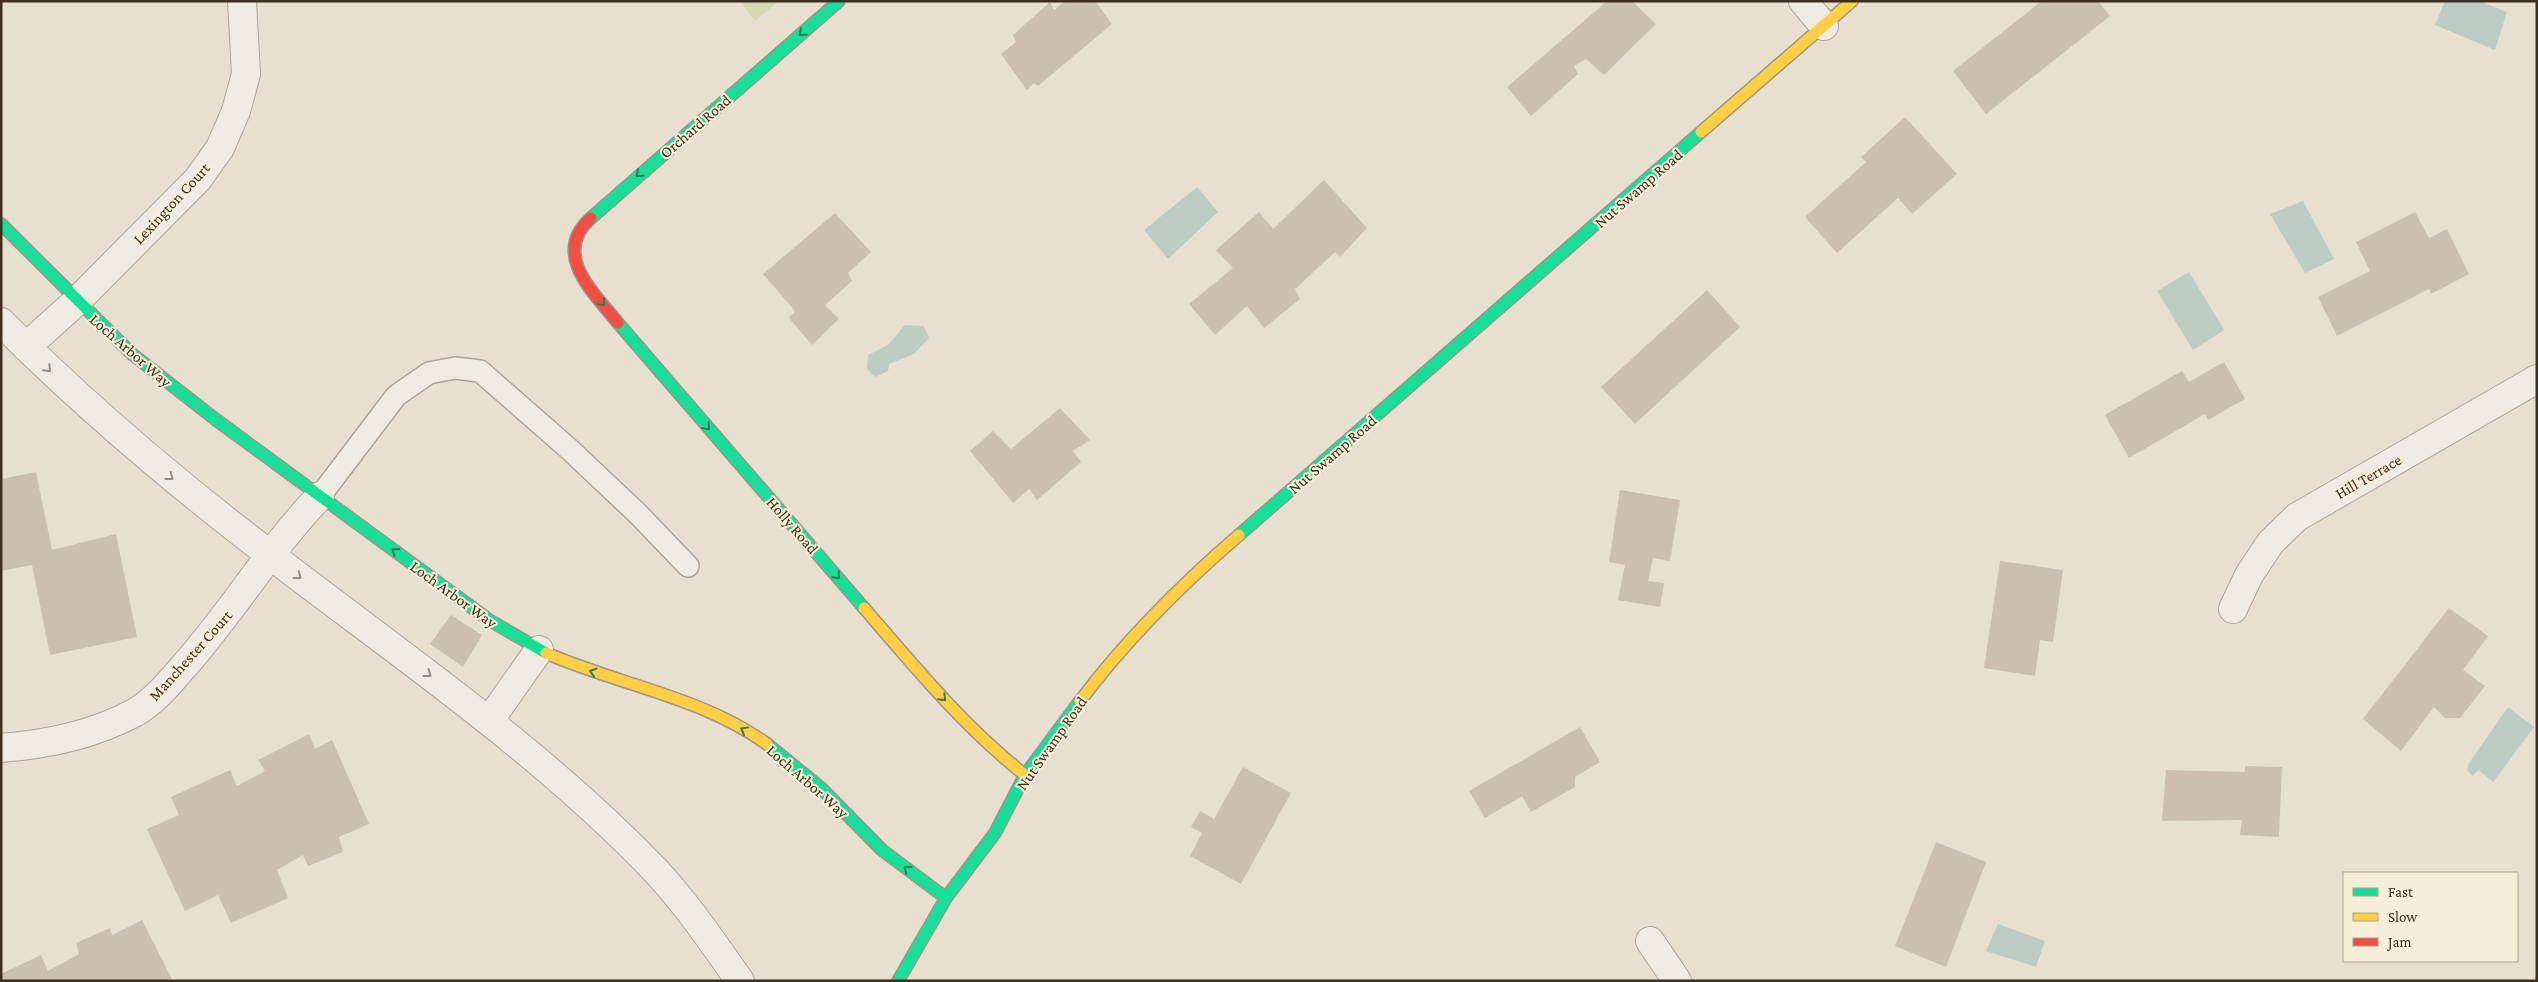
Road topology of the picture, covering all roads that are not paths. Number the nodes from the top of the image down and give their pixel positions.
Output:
1 (242, 1) edge
2 (839, 1) edge
3 (1803, 1) edge
4 (1852, 1) edge
5 (1824, 26) junction
6 (1, 224) edge
7 (575, 263) joint
8 (77, 301) junction
9 (1, 322) edge
10 (26, 347) junction
11 (2537, 379) edge
12 (320, 496) junction
13 (271, 556) junction
14 (688, 566) dead end
15 (2233, 609) dead end
16 (540, 650) junction
17 (490, 721) junction
18 (1, 748) edge
19 (1025, 775) junction
20 (946, 898) junction
21 (1650, 941) dead end
22 (740, 981) edge
23 (898, 981) edge
24 (1677, 981) edge

1 - 8 street, Lexington Court
2 -> 7 street, Orchard Road
3 - 5 street
4 - 5 street, Nut Swamp Road
5 - 19 street, Nut Swamp Road
6 - 8 street, Loch Arbor Way
7 -> 19 street, Holly Road
8 - 10 street, Lexington Court
8 - 12 street, Loch Arbor Way
9 - 10 street
10 -> 13 street
11 - 15 street, Hill Terrace
12 - 13 street, Manchester Court
12 - 14 lane
16 -> 12 street, Loch Arbor Way
13 -> 17 street
13 - 18 street, Manchester Court
16 - 17 street
20 -> 16 street, Loch Arbor Way
17 - 22 street
19 - 20 street, Nut Swamp Road
20 - 23 street, Nut Swamp Road
21 - 24 street

